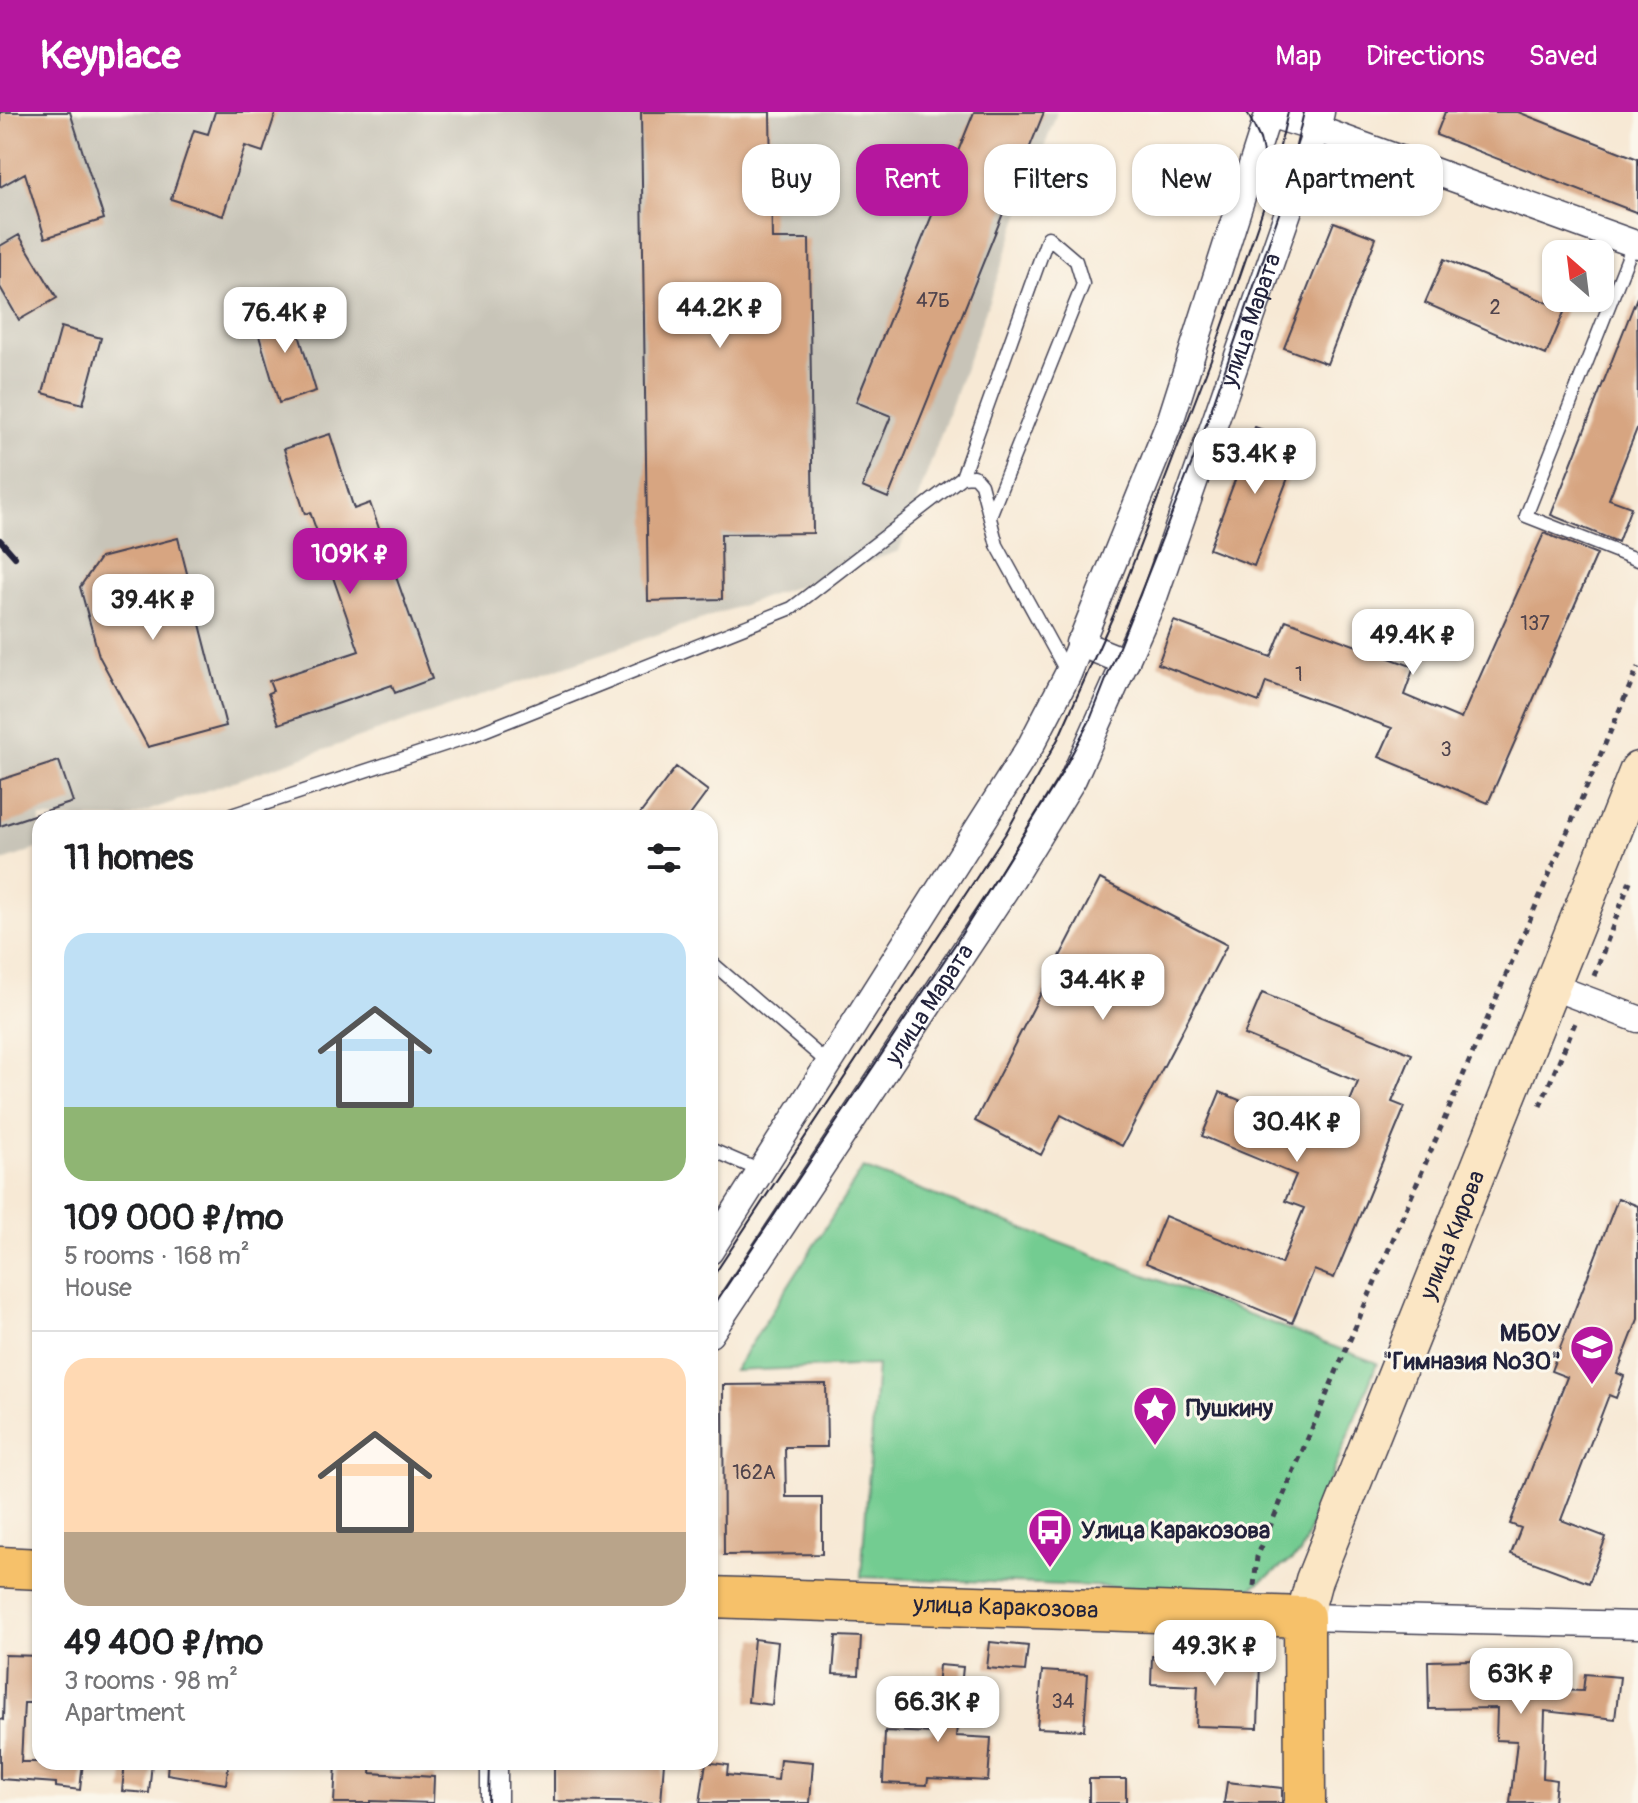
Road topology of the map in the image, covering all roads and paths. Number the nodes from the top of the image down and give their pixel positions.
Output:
1 (1269, 113) edge
2 (1319, 120) edge
3 (1637, 241) edge
4 (962, 477) junction
5 (990, 516) junction
6 (1638, 560) edge
7 (1079, 643) junction
8 (1126, 662) junction
9 (1638, 667) edge
10 (1068, 674) junction
11 (1638, 770) edge
12 (246, 810) edge
13 (1633, 874) dead end
14 (718, 968) edge
15 (1569, 993) junction
16 (1638, 1019) edge
17 (829, 1064) junction
18 (1536, 1117) dead end
19 (718, 1152) edge
20 (761, 1171) junction
21 (718, 1238) edge
22 (718, 1322) edge
23 (0, 1567) edge
24 (32, 1569) edge
25 (718, 1597) edge
26 (1250, 1615) junction
27 (1304, 1617) junction
28 (1638, 1625) edge
29 (494, 1770) edge
30 (494, 1803) edge
31 (1305, 1803) edge

1 - 2 street
1 - 7 street, улица Марата
2 - 3 street
2 - 8 street, улица Марата
3 - 6 lane
4 - 5 lane
4 - 5 lane
4 - 12 lane
5 - 10 lane
7 - 8 street
7 - 10 street, улица Марата
8 - 22 street, улица Марата
9 - 26 path
10 - 17 street, улица Марата
11 - 15 main road, улица Кирова
13 - 15 path
14 - 17 lane
15 - 16 street
15 - 18 path
15 - 27 main road, улица Кирова
17 - 20 street, улица Марата
19 - 20 lane
20 - 21 street, улица Марата
23 - 24 main road
25 - 26 main road, улица Каракозова
26 - 27 main road, улица Каракозова
27 - 28 street, улица Каракозова
27 - 31 main road, улица Кирова
29 - 30 street

